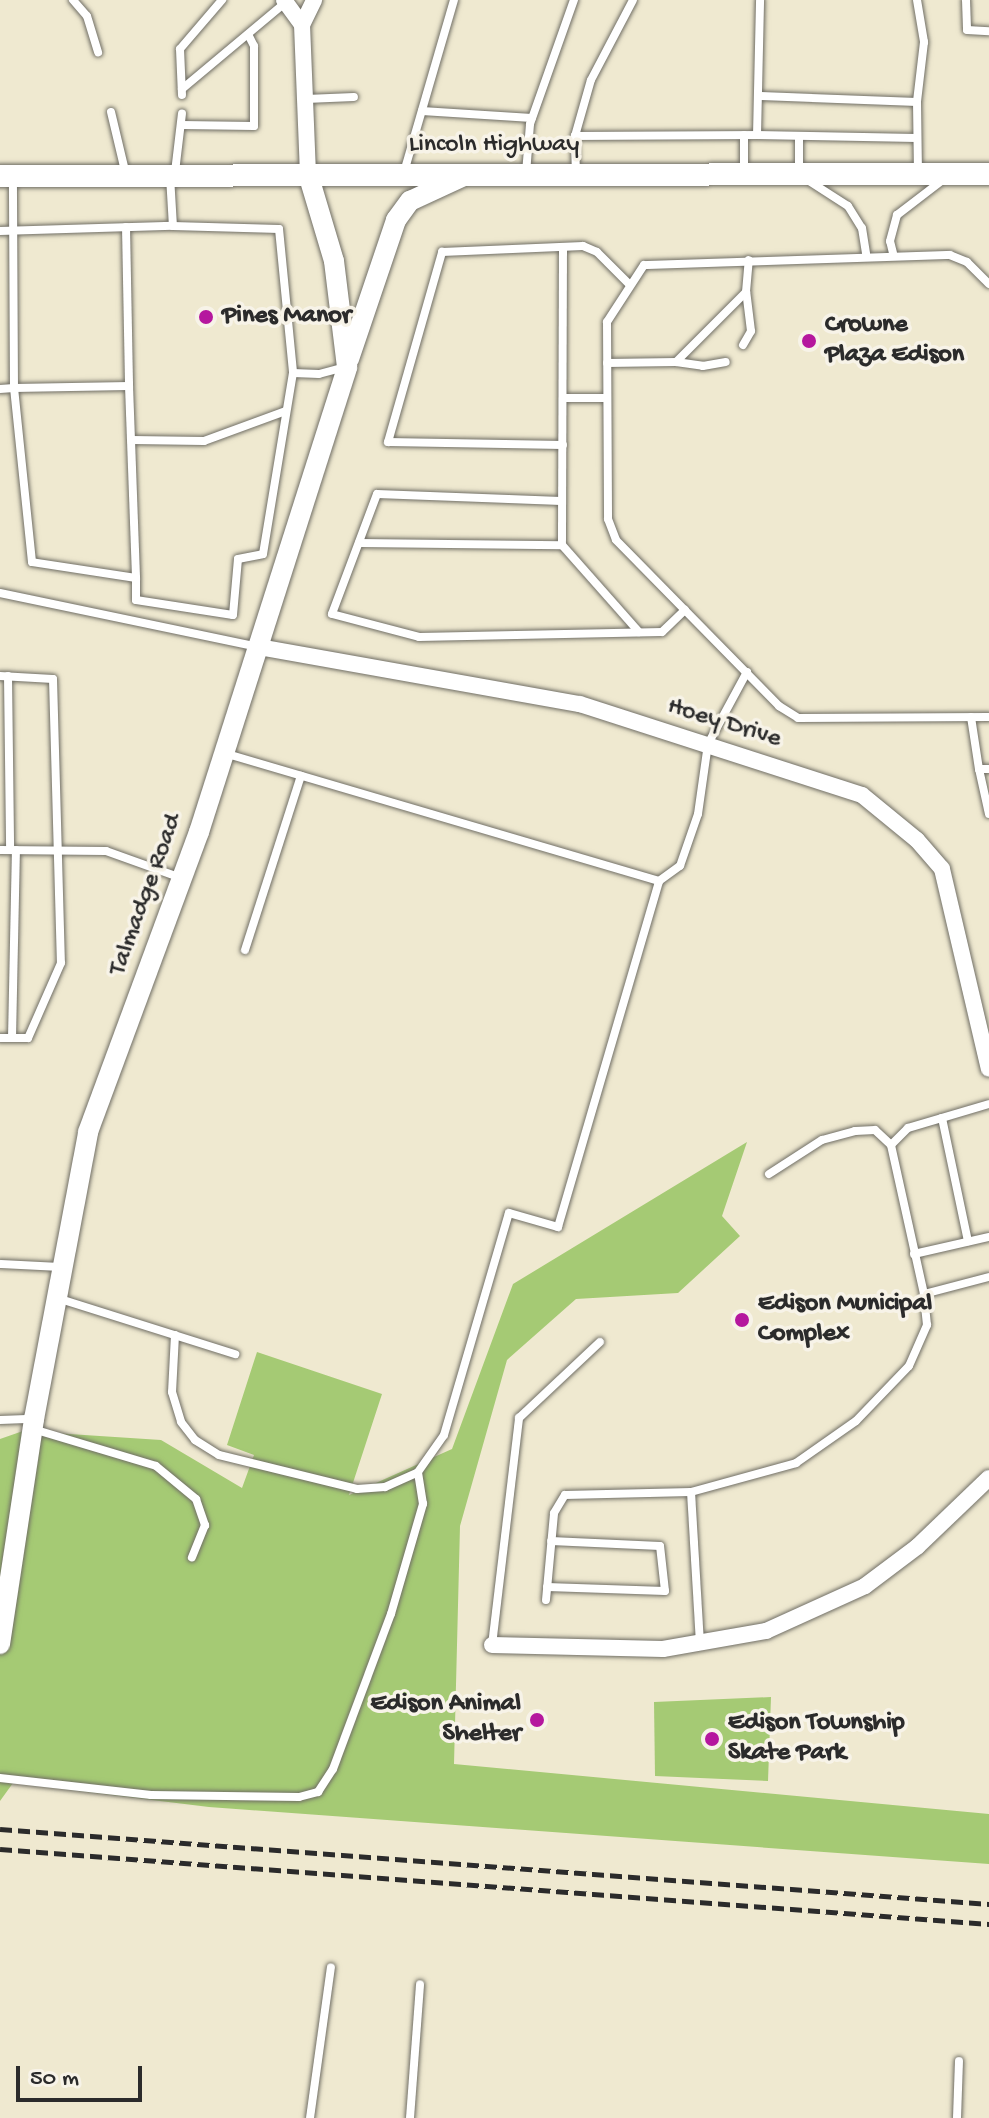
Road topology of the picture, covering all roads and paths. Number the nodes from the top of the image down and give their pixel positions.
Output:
1 (73, 0) edge
2 (222, 0) edge
3 (314, 0) edge
4 (454, 0) edge
5 (574, 0) edge
6 (633, 0) edge
7 (760, 0) edge
8 (917, 0) edge
9 (966, 0) edge
10 (285, 1) edge
11 (302, 25) junction
12 (989, 31) edge
13 (248, 34) junction
14 (98, 52) dead end
15 (761, 96) junction
16 (354, 97) dead end
17 (305, 99) junction
18 (917, 102) junction
19 (422, 111) junction
20 (111, 112) dead end
21 (182, 113) dead end
22 (532, 118) junction
23 (182, 125) junction
24 (744, 135) junction
25 (757, 135) junction
26 (575, 136) junction
27 (916, 138) junction
28 (799, 139) junction
29 (470, 173) junction
30 (308, 174) junction
31 (403, 174) junction
32 (526, 174) junction
33 (576, 174) junction
34 (744, 174) junction
35 (799, 174) junction
36 (918, 174) junction
37 (952, 174) junction
38 (989, 174) edge
39 (126, 175) junction
40 (172, 175) junction
41 (7, 176) edge
42 (173, 226) junction
43 (126, 227) junction
44 (0, 231) edge
45 (13, 231) junction
46 (563, 247) junction
47 (893, 253) junction
48 (866, 254) junction
49 (749, 260) junction
50 (989, 272) edge
51 (979, 273) junction
52 (628, 283) junction
53 (989, 284) edge
54 (746, 292) junction
55 (743, 345) dead end
56 (676, 362) junction
57 (726, 362) dead end
58 (607, 363) junction
59 (347, 367) junction
60 (293, 373) junction
61 (129, 386) junction
62 (14, 388) junction
63 (0, 389) edge
64 (563, 398) junction
65 (607, 398) junction
66 (286, 411) junction
67 (132, 440) junction
68 (563, 445) junction
69 (561, 501) junction
70 (359, 543) junction
71 (562, 545) junction
72 (136, 578) junction
73 (0, 593) edge
74 (685, 610) junction
75 (639, 632) junction
76 (259, 647) junction
77 (747, 672) junction
78 (4, 676) edge
79 (971, 717) junction
80 (989, 717) edge
81 (708, 744) junction
82 (223, 753) junction
83 (984, 769) edge
84 (301, 776) junction
85 (989, 814) edge
86 (60, 849) junction
87 (9, 850) edge
88 (182, 878) junction
89 (659, 881) junction
90 (245, 950) dead end
91 (0, 1038) edge
92 (12, 1038) junction
93 (989, 1069) edge
94 (989, 1104) edge
95 (942, 1118) junction
96 (891, 1145) junction
97 (769, 1174) dead end
98 (989, 1237) edge
99 (968, 1241) junction
100 (914, 1254) junction
101 (0, 1264) edge
102 (62, 1267) junction
103 (989, 1277) edge
104 (924, 1294) junction
105 (56, 1297) junction
106 (175, 1335) junction
107 (600, 1342) dead end
108 (235, 1354) dead end
109 (0, 1420) edge
110 (33, 1424) junction
111 (418, 1472) junction
112 (989, 1478) edge
113 (691, 1492) junction
114 (551, 1541) junction
115 (192, 1558) dead end
116 (547, 1587) junction
117 (546, 1600) dead end
118 (0, 1644) edge
119 (492, 1645) joint
120 (700, 1645) junction
121 (0, 1778) edge
122 (331, 1967) dead end
123 (420, 1984) dead end
124 (959, 2061) dead end
125 (310, 2118) edge
126 (410, 2118) edge
127 (957, 2118) edge

1 - 14 lane
2 - 13 lane
3 - 11 street
4 - 19 lane
5 - 22 lane
6 - 26 lane
7 - 15 lane
8 - 18 lane
9 - 12 lane
10 - 11 street
10 - 13 lane
11 - 17 street
13 - 23 lane
15 - 18 lane
15 - 25 lane
16 - 17 lane
17 - 30 street
18 - 27 lane
19 - 22 lane
19 - 31 lane
20 - 39 lane
21 - 23 lane
22 - 32 lane
23 - 40 lane
24 - 25 lane
24 - 26 lane
24 - 34 lane
25 - 28 lane
26 - 33 lane
27 - 28 lane
27 - 36 lane
28 - 35 lane
29 - 31 main road, Lincoln Highway
29 - 32 main road, Lincoln Highway
29 - 59 street
30 - 31 main road, Lincoln Highway
30 - 40 main road, Lincoln Highway
30 - 59 street, Talmadge Road
32 - 33 main road, Lincoln Highway
33 - 34 main road, Lincoln Highway
34 - 35 main road, Lincoln Highway
35 - 36 main road, Lincoln Highway
35 - 48 lane
36 - 37 main road, Lincoln Highway
37 - 38 main road, Lincoln Highway
37 - 47 lane
39 - 40 main road, Lincoln Highway
39 - 41 main road, Lincoln Highway
40 - 42 lane
41 - 45 lane
42 - 43 lane
42 - 60 lane
43 - 45 lane
43 - 61 lane
44 - 45 lane
45 - 62 lane
46 - 52 lane
46 - 64 lane
46 - 68 lane
47 - 48 lane
47 - 51 lane
48 - 49 lane
49 - 52 lane
49 - 54 lane
50 - 51 lane
51 - 53 lane
52 - 58 lane
54 - 55 lane
54 - 56 lane
56 - 57 lane
56 - 58 lane
58 - 65 lane
59 - 60 lane
59 - 76 street, Talmadge Road
60 - 66 lane
61 - 62 lane
61 - 67 lane
62 - 63 lane
62 - 72 lane
64 - 65 lane
64 - 68 lane
65 - 74 lane
66 - 67 lane
66 - 72 lane
67 - 72 lane
68 - 69 lane
69 - 70 lane
69 - 71 lane
70 - 71 lane
70 - 75 lane
71 - 75 lane
73 - 76 lane
74 - 75 lane
74 - 77 lane
76 - 81 street, Hoey Drive
76 - 82 street, Talmadge Road
77 - 79 lane
77 - 81 lane
78 - 86 lane
78 - 87 lane
79 - 80 lane
79 - 83 lane
81 - 89 lane
81 - 93 street, Hoey Drive
82 - 84 lane
82 - 88 street, Talmadge Road
83 - 85 lane
84 - 89 lane
84 - 90 lane
86 - 87 lane
86 - 88 lane
86 - 92 lane
87 - 92 lane
88 - 102 street, Talmadge Road
89 - 111 lane
91 - 92 lane
94 - 95 lane
95 - 96 lane
95 - 99 lane
96 - 97 lane
96 - 100 lane
98 - 99 lane
99 - 100 lane
100 - 104 lane
101 - 102 lane
102 - 105 street, Talmadge Road
103 - 104 lane
104 - 113 lane
105 - 106 lane
105 - 110 street, Talmadge Road
106 - 108 lane
106 - 111 lane
107 - 119 lane
109 - 110 lane
110 - 115 lane
110 - 118 street, Talmadge Road
111 - 121 lane
112 - 120 street
113 - 114 lane
113 - 120 lane
114 - 116 lane
114 - 116 lane
116 - 117 lane
119 - 120 street
122 - 125 lane
123 - 126 lane
124 - 127 lane

